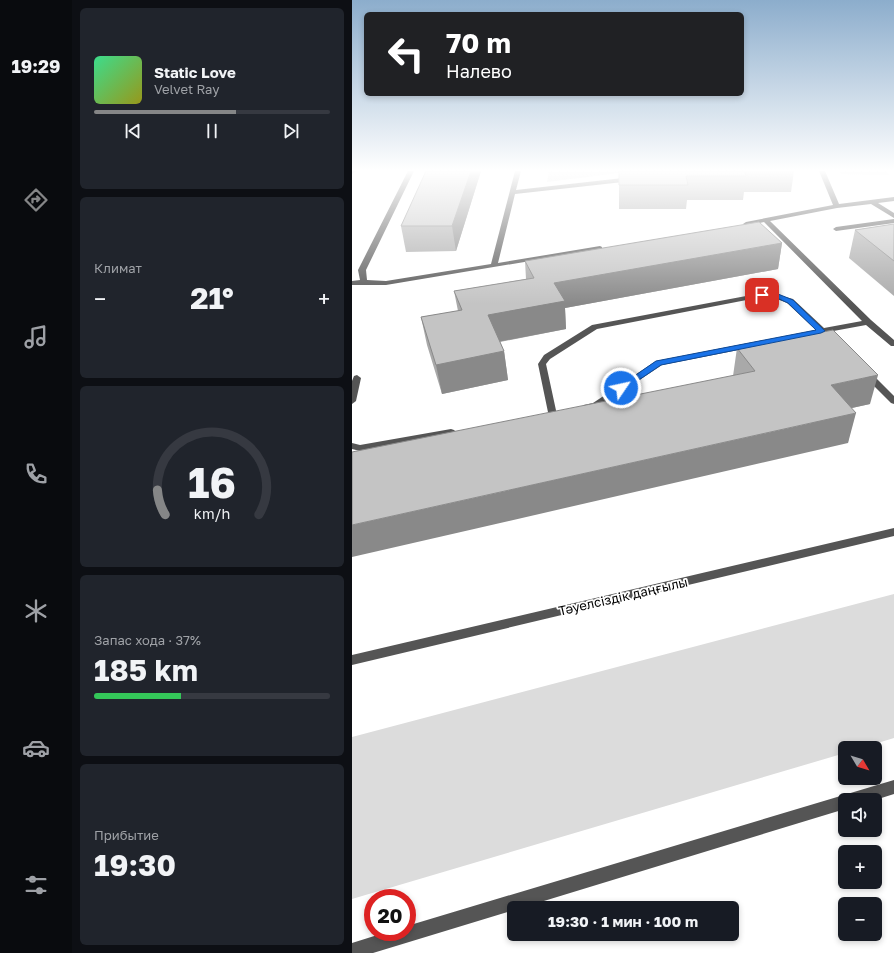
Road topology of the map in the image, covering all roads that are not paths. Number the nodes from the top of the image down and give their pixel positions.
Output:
1 (389, 215) edge
2 (507, 215) edge
3 (792, 215) edge
4 (894, 220) edge
5 (766, 221) junction
6 (742, 225) edge
7 (836, 229) dead end
8 (610, 247) edge
9 (494, 266) junction
10 (364, 282) junction
11 (352, 283) edge
12 (868, 322) junction
13 (821, 331) junction
14 (832, 342) edge
15 (894, 344) edge
16 (860, 369) edge
17 (357, 378) dead end
18 (352, 400) edge
19 (894, 401) edge
20 (581, 408) edge
21 (551, 415) edge
22 (459, 431) edge
23 (352, 446) edge
24 (894, 532) edge
25 (352, 660) edge
26 (894, 787) edge
27 (874, 793) edge
28 (838, 804) edge
29 (352, 951) edge

1 - 10 street
2 - 9 street
3 - 5 street
4 - 7 street
5 - 6 street
5 - 12 street
8 - 9 street
9 - 10 street
10 - 11 street
12 - 13 street
12 - 15 street
13 - 14 street
13 - 20 street
13 - 21 street
16 - 19 street
17 - 18 street
22 - 23 street
24 - 25 street, Тәуелсіздік даңғылы
26 - 27 street
28 - 29 street

